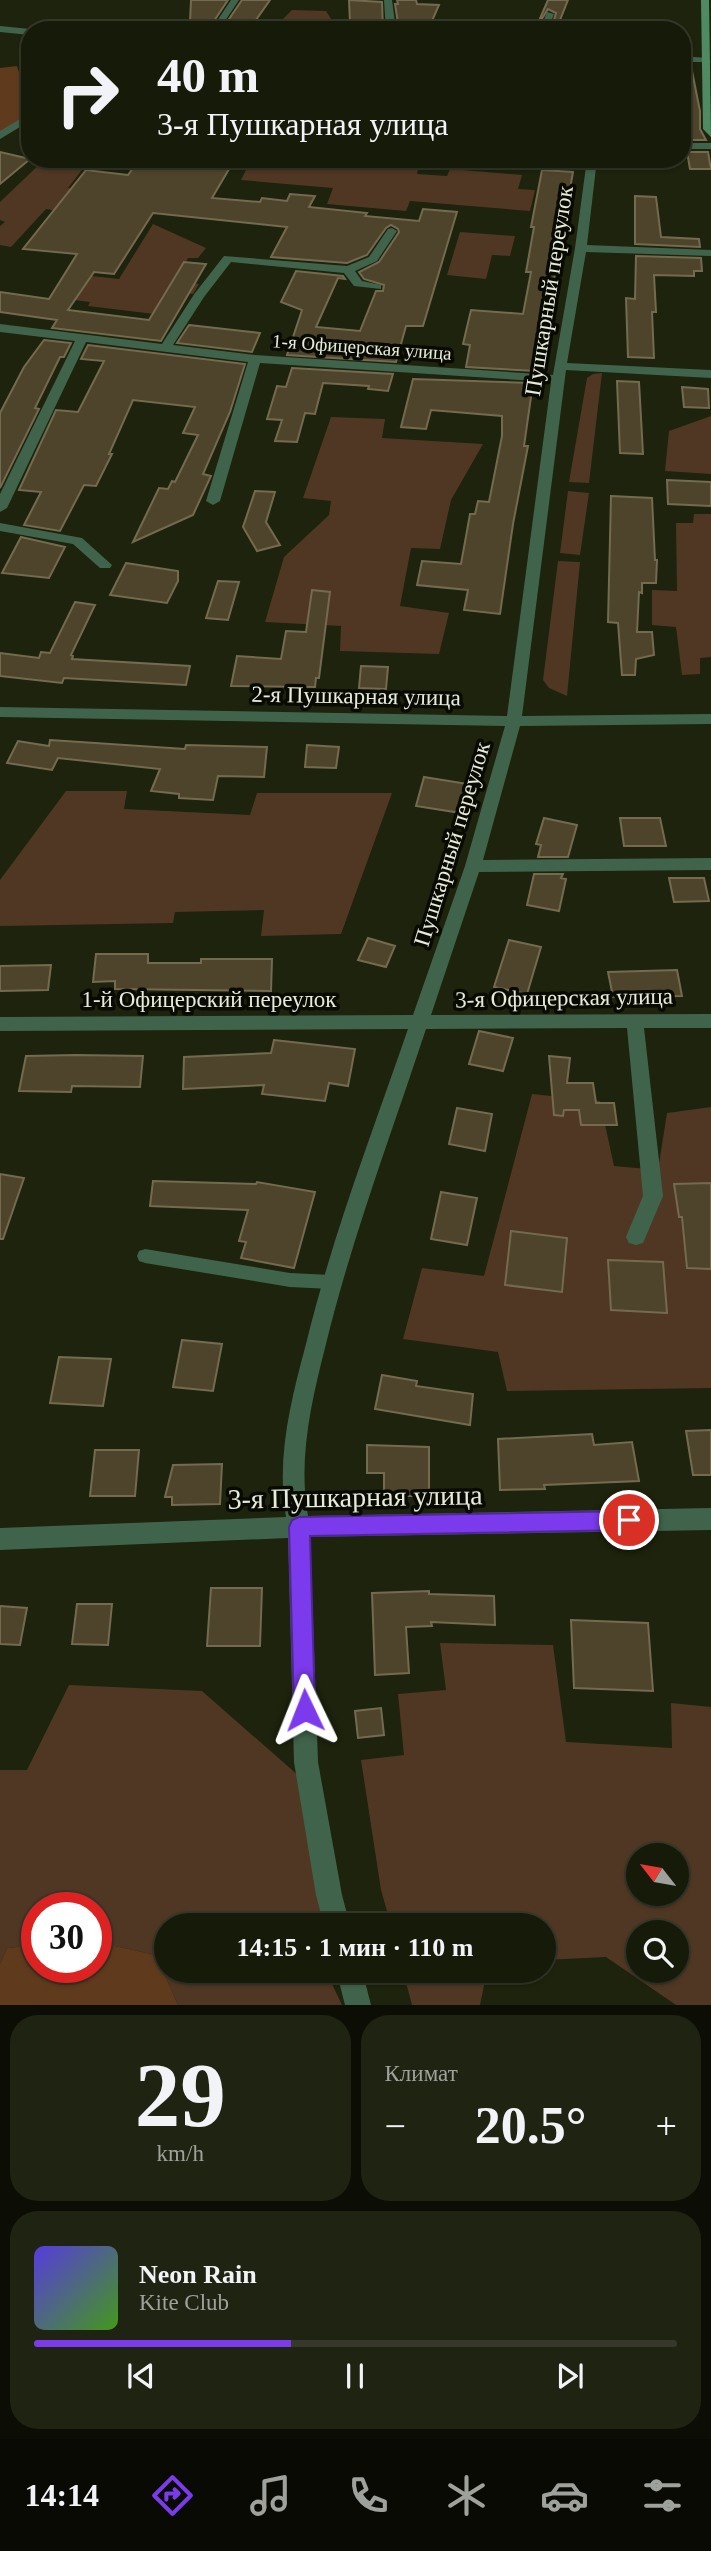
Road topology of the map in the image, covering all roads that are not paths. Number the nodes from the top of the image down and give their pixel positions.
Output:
1 (235, 0) edge
2 (388, 0) edge
3 (705, 0) edge
4 (550, 13) dead end
5 (221, 21) edge
6 (390, 21) edge
7 (547, 21) edge
8 (0, 29) edge
9 (21, 31) edge
10 (709, 39) edge
11 (691, 60) edge
12 (707, 61) junction
13 (710, 82) edge
14 (21, 122) edge
15 (711, 134) edge
16 (0, 136) edge
17 (691, 146) edge
18 (711, 146) edge
19 (591, 168) edge
20 (392, 231) dead end
21 (581, 248) junction
22 (711, 253) edge
23 (348, 270) junction
24 (377, 287) dead end
25 (0, 328) edge
26 (82, 338) junction
27 (165, 348) junction
28 (255, 359) junction
29 (559, 373) junction
30 (711, 373) edge
31 (213, 501) dead end
32 (0, 509) edge
33 (0, 527) edge
34 (105, 565) dead end
35 (0, 712) edge
36 (711, 719) edge
37 (514, 721) junction
38 (711, 864) edge
39 (473, 866) junction
40 (711, 1021) edge
41 (635, 1022) junction
42 (0, 1024) edge
43 (418, 1024) junction
44 (636, 1237) dead end
45 (145, 1256) dead end
46 (331, 1282) junction
47 (711, 1519) edge
48 (299, 1527) junction
49 (0, 1539) edge
50 (334, 1913) edge
51 (352, 1983) edge
52 (358, 2005) edge

1 - 5 lane
2 - 6 street
3 - 10 main road
4 - 7 lane
8 - 9 street
10 - 12 main road
11 - 12 street
12 - 13 main road
13 - 15 main road
14 - 16 street
17 - 18 street
19 - 21 street, Пушкарный переулок
20 - 23 street
21 - 22 street
21 - 29 street, Пушкарный переулок
23 - 24 street
23 - 27 street
25 - 26 street, 1-я Офицерская улица
26 - 27 street, 1-я Офицерская улица
26 - 32 street
27 - 28 street, 1-я Офицерская улица
28 - 29 street, 1-я Офицерская улица
28 - 31 street
29 - 30 street, 1-я Офицерская улица
29 - 37 street, Пушкарный переулок
33 - 34 street
35 - 37 street, 2-я Пушкарная улица
36 - 37 street, 2-я Пушкарная улица
37 - 39 street, Пушкарный переулок
38 - 39 street
39 - 43 street, Пушкарный переулок
40 - 41 street, 3-я Офицерская улица
41 - 43 street, 3-я Офицерская улица
41 - 44 street
42 - 43 street, 1-й Офицерский переулок
43 - 46 street, Пушкарный переулок
45 - 46 lane
46 - 48 street, Пушкарный переулок
47 - 48 street, 3-я Пушкарная улица
48 - 49 street, 3-я Пушкарная улица
48 - 50 street, Пушкарный переулок
51 - 52 street

